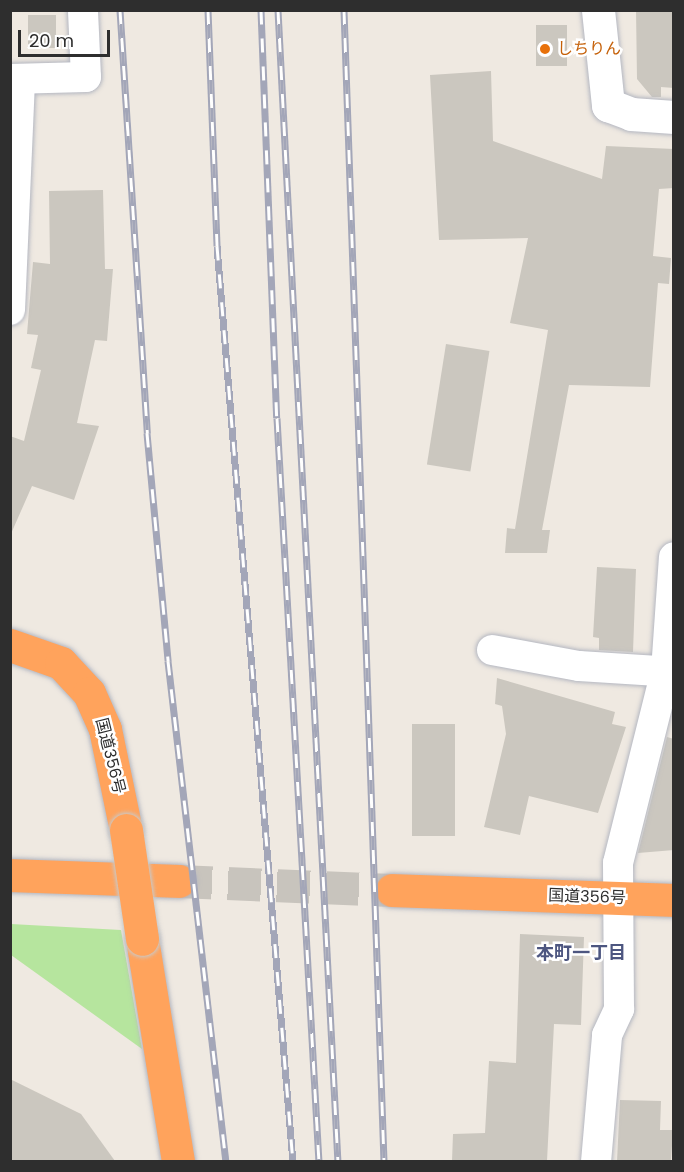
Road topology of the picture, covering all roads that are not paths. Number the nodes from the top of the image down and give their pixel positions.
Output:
1 (83, 10) edge
2 (598, 10) edge
3 (15, 79) edge
4 (674, 117) edge
5 (11, 301) edge
6 (674, 557) edge
7 (10, 645) edge
8 (492, 650) dead end
9 (670, 671) edge
10 (10, 875) edge
11 (179, 881) tunnel mouth
12 (392, 890) tunnel mouth
13 (623, 898) junction
14 (674, 900) edge
15 (178, 1161) edge
16 (596, 1161) edge

1 - 3 street
2 - 4 street
3 - 5 street
6 - 9 street
7 - 15 highway, 国道356号, bridge
8 - 9 street
9 - 13 street
10 - 11 highway
12 - 13 highway, 国道356号
13 - 14 highway, 国道356号
13 - 16 street

